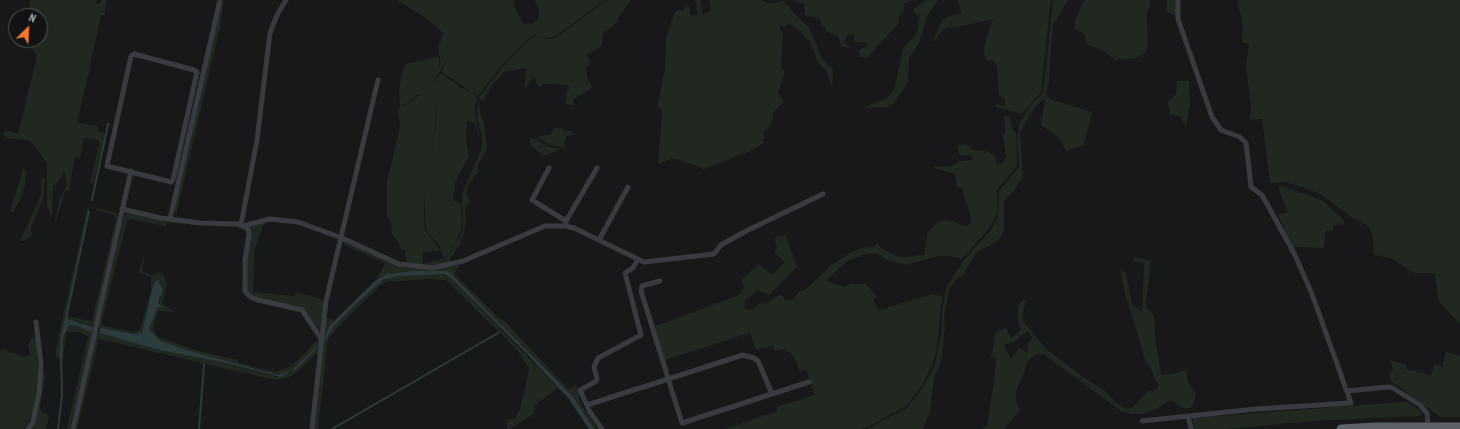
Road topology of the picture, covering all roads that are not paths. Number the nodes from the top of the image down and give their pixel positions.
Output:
1 (220, 0) edge
2 (286, 0) edge
3 (1178, 0) edge
4 (378, 80) dead end
5 (549, 168) dead end
6 (597, 168) dead end
7 (131, 171) junction
8 (628, 187) dead end
9 (823, 194) dead end
10 (122, 209) junction
11 (170, 219) junction
12 (566, 224) junction
13 (242, 226) junction
14 (342, 238) junction
15 (598, 240) junction
16 (638, 259) junction
17 (660, 281) dead end
18 (36, 322) dead end
19 (322, 340) junction
20 (668, 380) junction
21 (809, 382) dead end
22 (1347, 391) junction
23 (772, 394) junction
24 (587, 405) junction
25 (1188, 416) junction
26 (1142, 421) dead end
27 (1428, 427) junction
28 (1460, 427) edge
29 (28, 429) edge
30 (73, 429) edge
31 (312, 429) edge
32 (602, 429) edge
33 (1191, 429) edge
34 (1341, 429) edge

1 - 11 street
2 - 13 street
3 - 22 street
4 - 14 street
5 - 12 street
6 - 12 street
7 - 7 street
7 - 10 street
8 - 15 street
9 - 16 street
10 - 11 street
10 - 30 street
11 - 13 street
12 - 14 street
12 - 15 street
13 - 14 street
13 - 19 street
14 - 19 street
15 - 16 street
16 - 24 street
17 - 20 street
18 - 29 street
19 - 31 street
20 - 23 street
20 - 23 street
20 - 24 street
21 - 23 street
22 - 25 street
22 - 27 street
24 - 32 street
25 - 26 street
25 - 33 street
27 - 28 highway
27 - 34 highway

